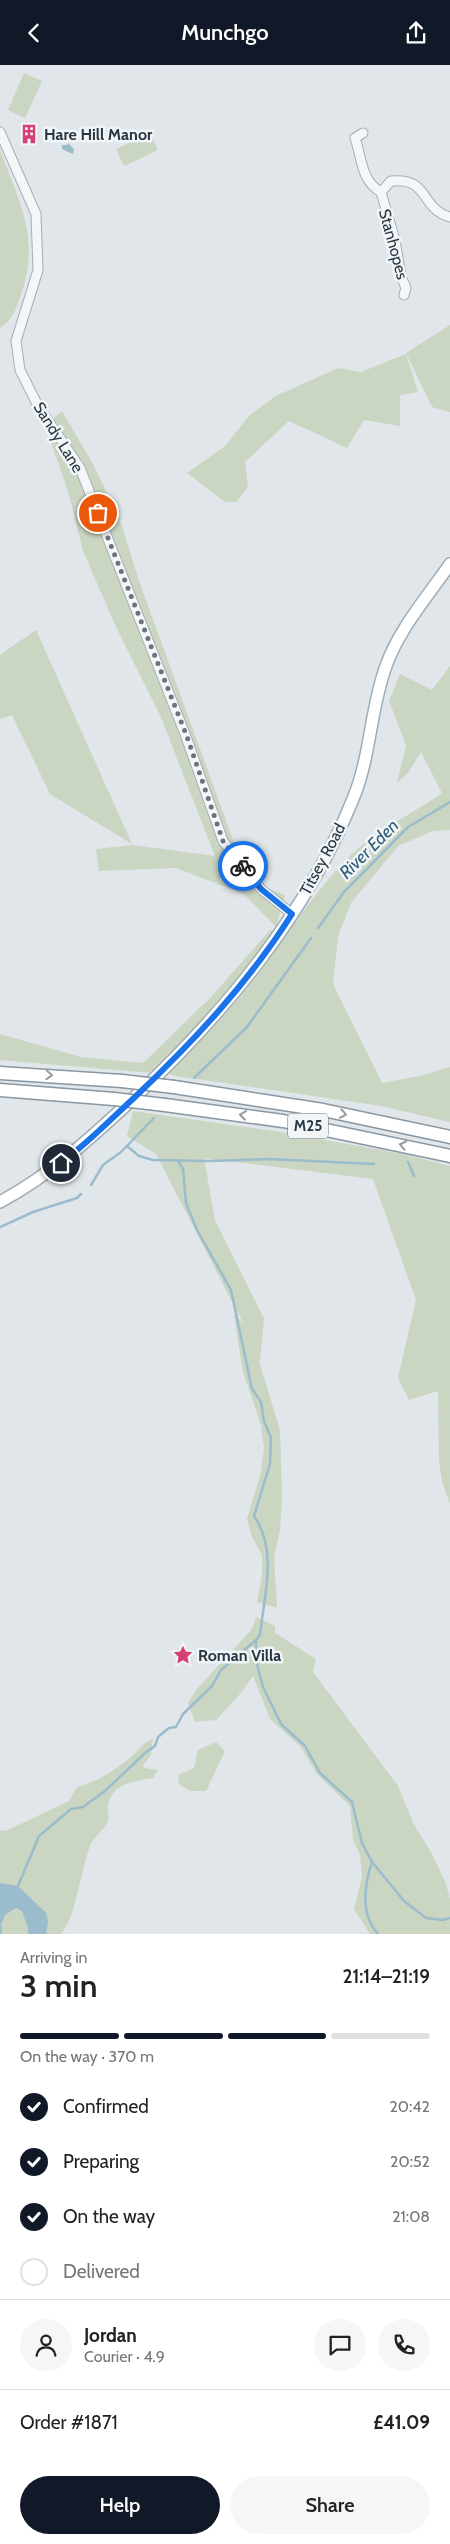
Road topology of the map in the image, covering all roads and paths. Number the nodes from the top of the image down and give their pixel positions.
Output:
1 (0, 132) edge
2 (364, 133) dead end
3 (381, 192) junction
4 (450, 217) edge
5 (404, 295) dead end
6 (450, 564) edge
7 (292, 914) junction
8 (0, 1073) edge
9 (0, 1090) edge
10 (450, 1137) edge
11 (450, 1156) edge
12 (0, 1202) edge

1 - 7 street, Sandy Lane
2 - 3 street
3 - 4 street, Stanhopes
3 - 5 street, Stanhopes
6 - 7 main road, Titsey Road
7 - 12 main road, Titsey Road
8 -> 10 highway, M25, bridge
11 -> 9 highway, M25, bridge

